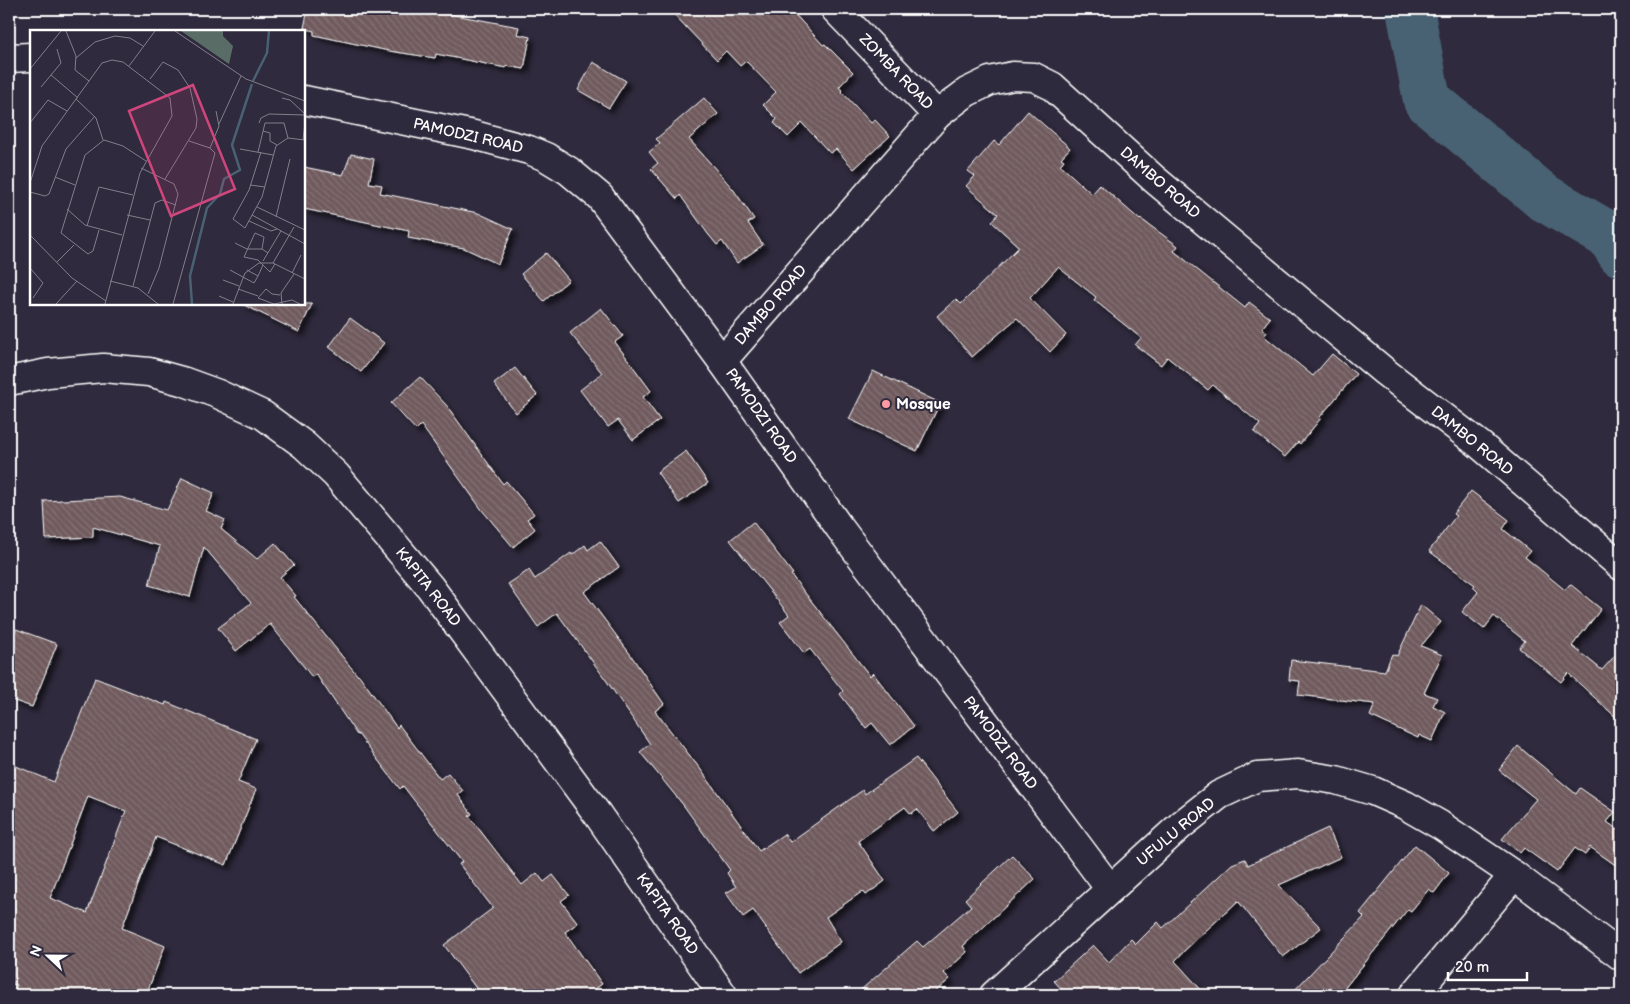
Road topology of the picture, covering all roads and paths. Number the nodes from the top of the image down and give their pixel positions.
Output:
1 (834, 9) edge
2 (30, 57) edge
3 (9, 58) edge
4 (305, 100) edge
5 (937, 115) junction
6 (722, 361) junction
7 (9, 381) edge
8 (1621, 566) edge
9 (1514, 875) junction
10 (1110, 889) junction
11 (1621, 956) edge
12 (723, 995) edge
13 (994, 995) edge
14 (1414, 995) edge

1 - 5 street, ZOMBA ROAD
2 - 3 street
4 - 6 street, PAMODZI ROAD
5 - 6 street, DAMBO ROAD
5 - 8 street, DAMBO ROAD
6 - 10 street, PAMODZI ROAD
7 - 12 street, KAPITA ROAD
9 - 10 street, UFULU ROAD
9 - 11 street, UFULU ROAD
9 - 14 street
10 - 13 street, UFULU ROAD

